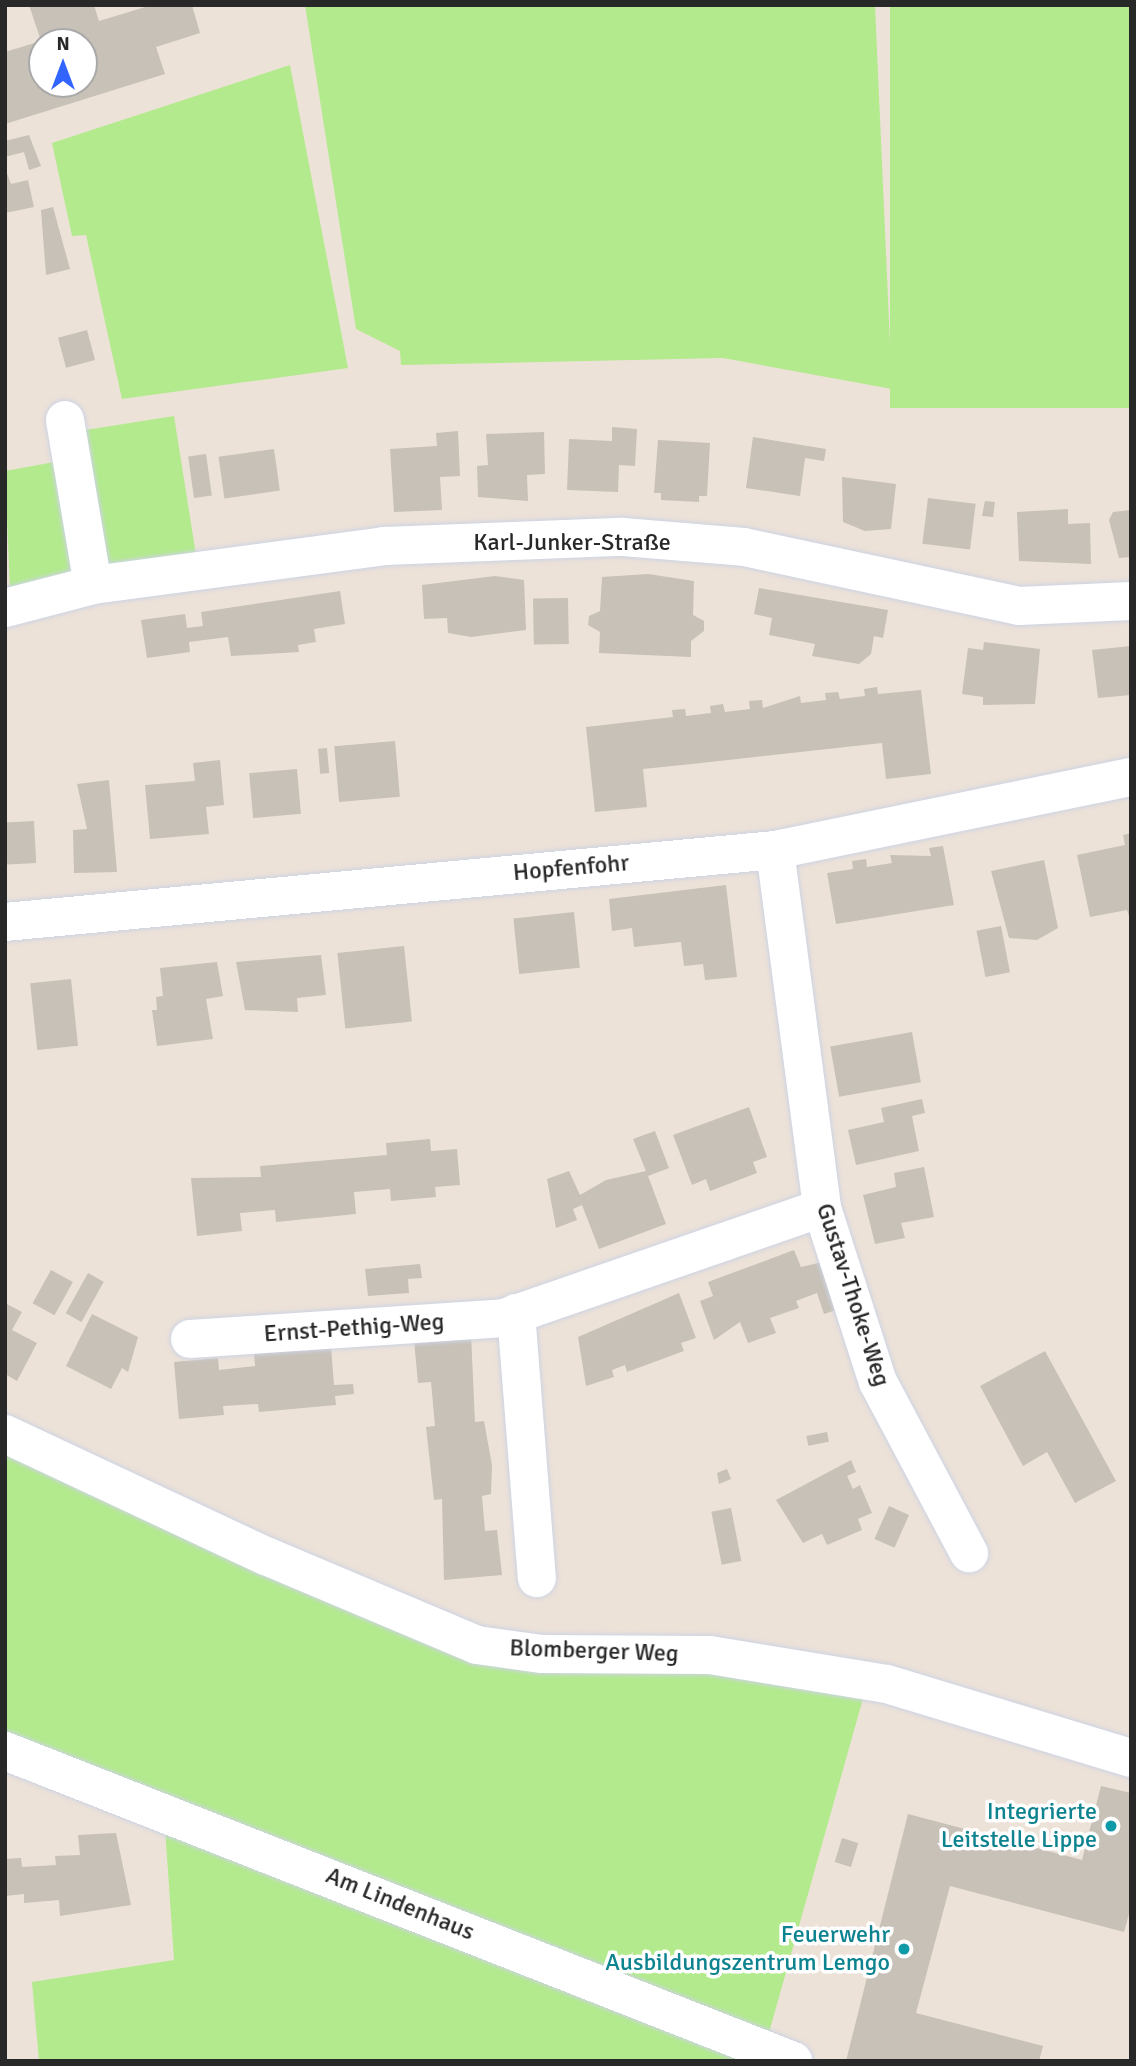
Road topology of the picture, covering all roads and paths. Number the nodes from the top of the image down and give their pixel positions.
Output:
1 (65, 420) dead end
2 (93, 585) junction
3 (1131, 601) edge
4 (5, 608) edge
5 (1131, 777) edge
6 (775, 850) junction
7 (5, 922) edge
8 (822, 1208) junction
9 (516, 1313) junction
10 (191, 1339) dead end
11 (5, 1434) edge
12 (969, 1553) dead end
13 (537, 1578) dead end
14 (5, 1751) edge
15 (1131, 1758) edge
16 (793, 2061) edge

1 - 2 street
2 - 3 street, Karl-Junker-Straße
2 - 4 street, Karl-Junker-Straße
5 - 6 street, Hopfenfohr
6 - 7 street, Hopfenfohr
6 - 8 street, Gustav-Thoke-Weg
8 - 9 street, Ernst-Pethig-Weg
8 - 12 street, Gustav-Thoke-Weg
9 - 10 street, Ernst-Pethig-Weg
9 - 13 street
11 - 15 street, Blomberger Weg
14 - 16 street, Am Lindenhaus

